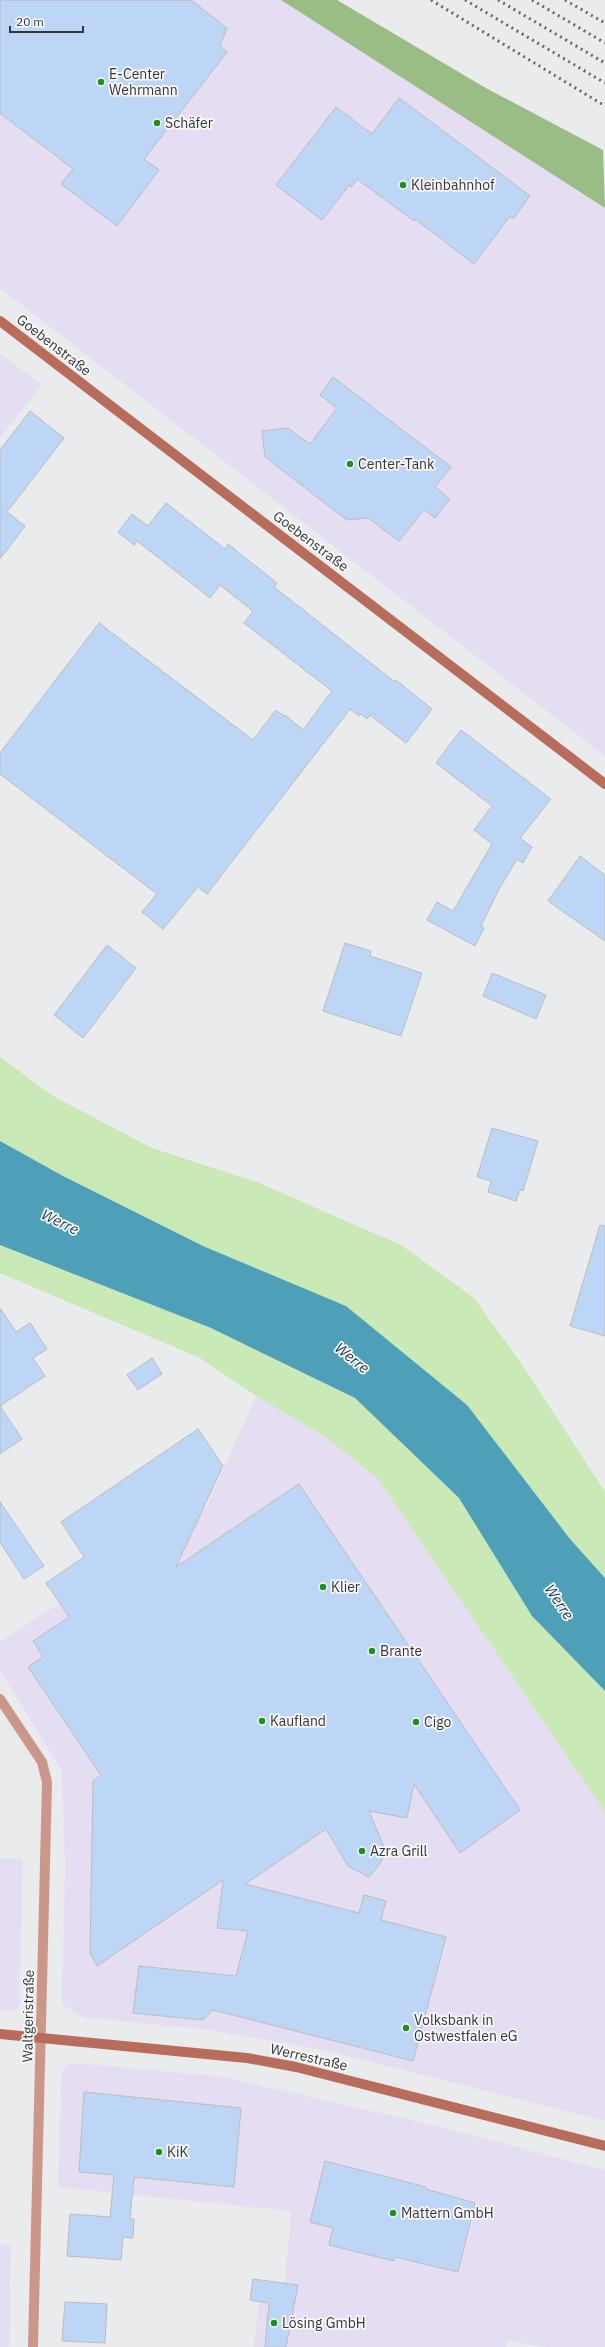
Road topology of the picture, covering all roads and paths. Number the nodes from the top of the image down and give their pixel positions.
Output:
1 (0, 321) edge
2 (605, 784) edge
3 (0, 1698) edge
4 (0, 2034) edge
5 (42, 2038) junction
6 (605, 2146) edge
7 (33, 2347) edge

1 - 2 street, Goebenstraße
3 - 5 street, Waltgeristraße
4 - 5 street, Werrestraße
5 - 6 street, Werrestraße
5 - 7 street, Waltgeristraße

